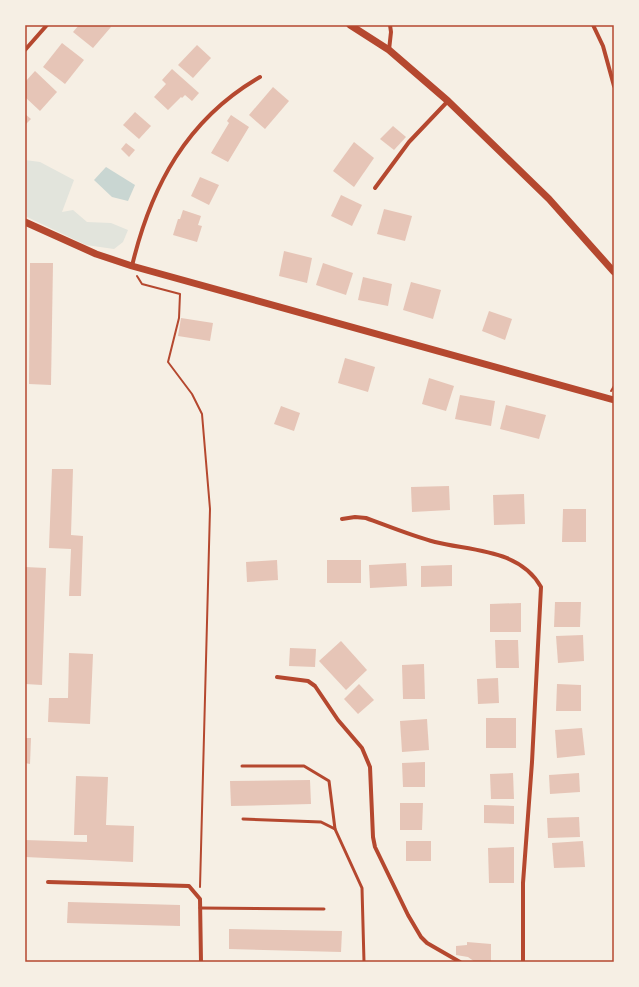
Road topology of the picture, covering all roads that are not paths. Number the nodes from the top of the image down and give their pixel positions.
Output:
1 (47, 25) edge
2 (350, 25) edge
3 (390, 25) edge
4 (593, 25) edge
5 (25, 50) edge
6 (388, 50) junction
7 (260, 77) dead end
8 (614, 86) edge
9 (448, 100) junction
10 (375, 188) dead end
11 (25, 222) edge
12 (132, 266) junction
13 (614, 272) edge
14 (614, 401) edge
15 (342, 519) dead end
16 (277, 677) dead end
17 (242, 766) dead end
18 (243, 819) dead end
19 (335, 828) junction
20 (48, 882) dead end
21 (200, 908) junction
22 (324, 910) dead end
23 (201, 962) edge
24 (364, 962) edge
25 (460, 962) edge
26 (523, 962) edge

1 - 5 street
2 - 6 street
3 - 6 street
4 - 8 street
6 - 9 street
7 - 12 street
9 - 10 street
9 - 13 street
11 - 12 street
12 - 14 street
15 - 26 street
16 - 25 street
17 - 19 lane
18 - 19 lane
19 - 24 lane
20 - 21 street
21 - 22 lane
21 - 23 street

